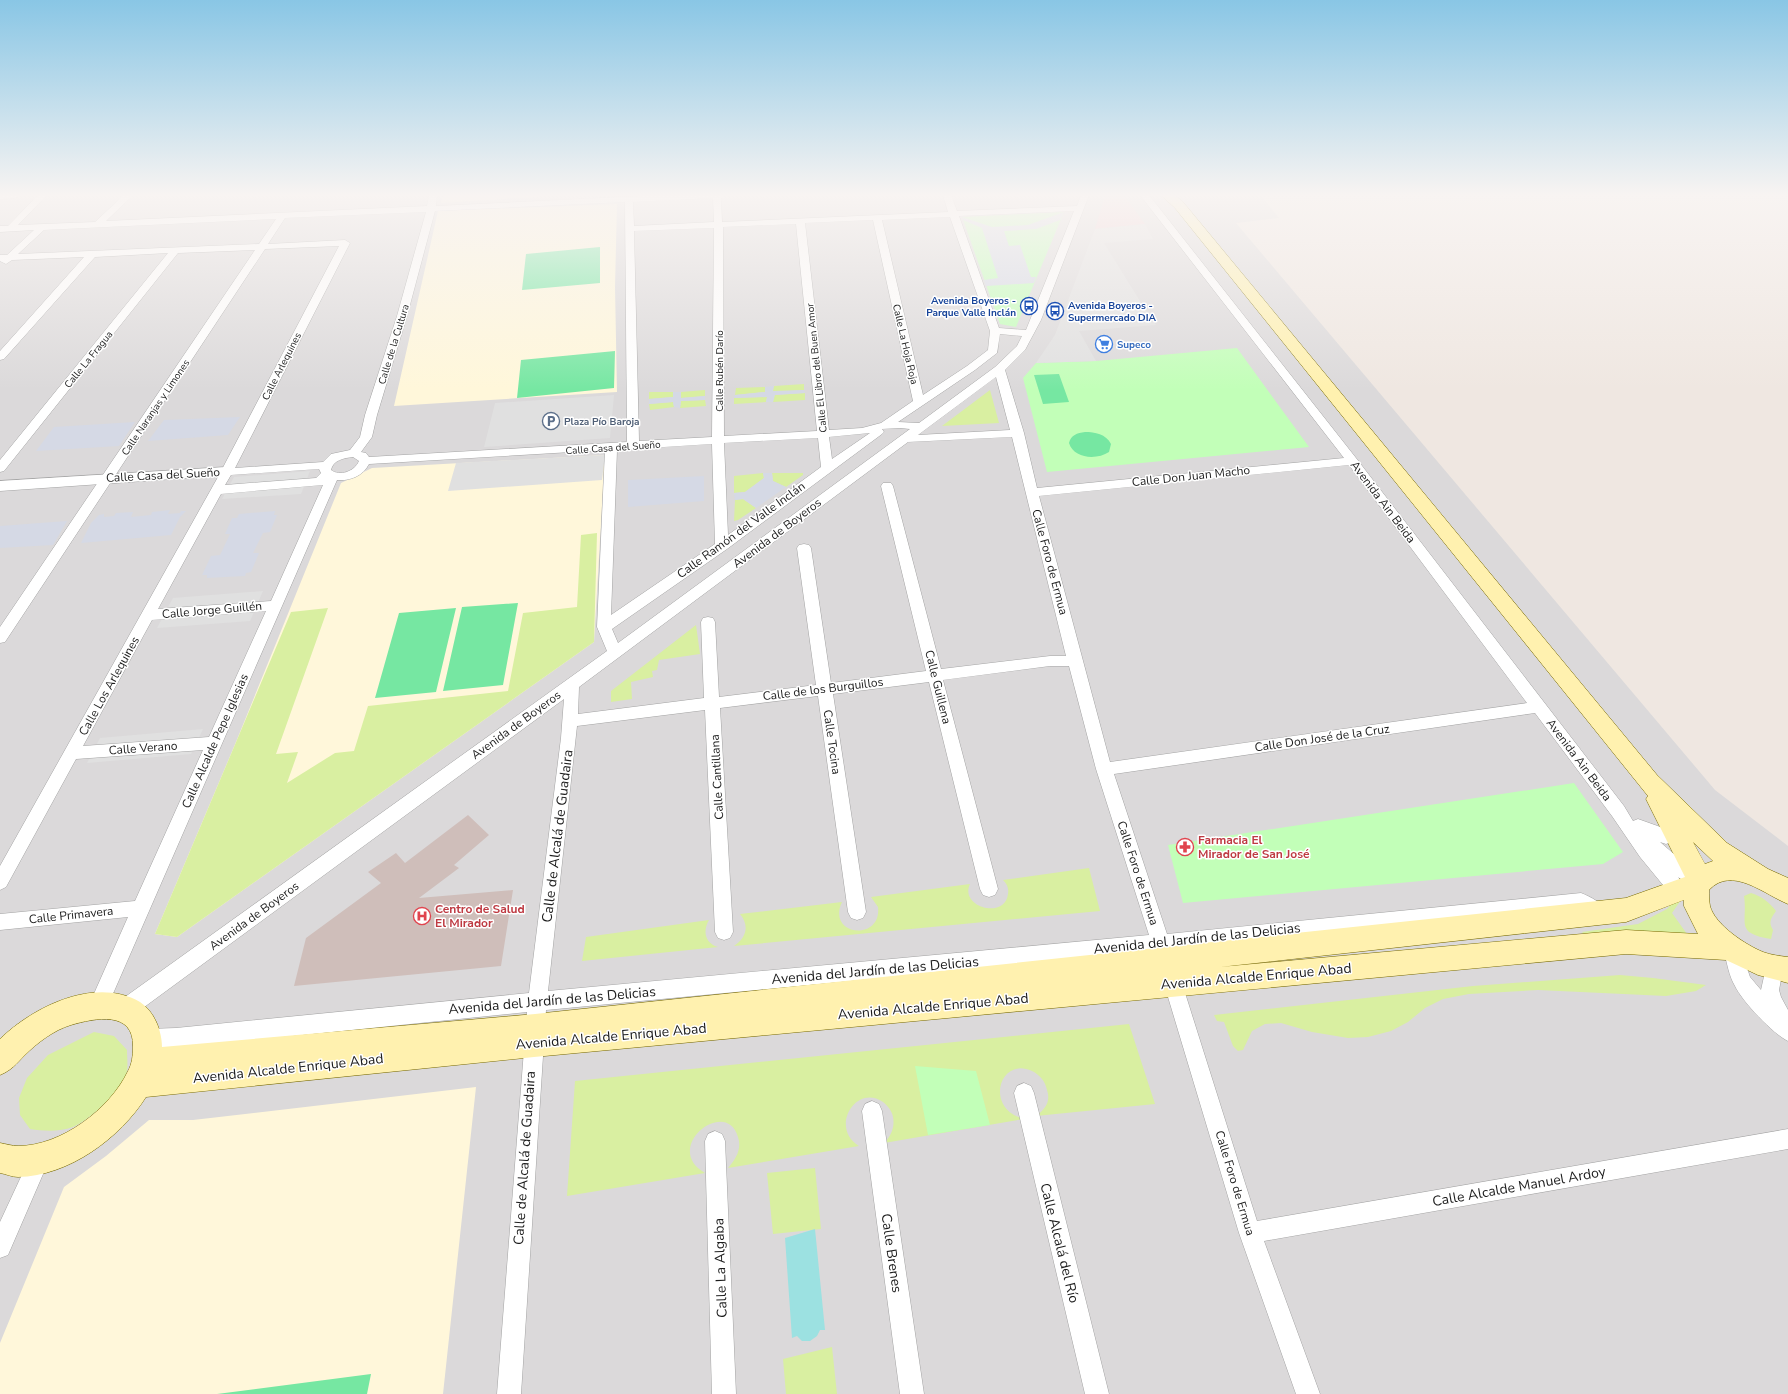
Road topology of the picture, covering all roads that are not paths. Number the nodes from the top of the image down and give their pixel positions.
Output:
1 (87, 260) edge
2 (168, 260) edge
3 (253, 260) edge
4 (336, 260) edge
5 (417, 260) edge
6 (630, 260) edge
7 (718, 260) edge
8 (804, 260) edge
9 (888, 260) edge
10 (970, 260) edge
11 (1059, 260) edge
12 (1195, 260) edge
13 (1224, 260) edge
14 (995, 331) junction
15 (1029, 333) junction
16 (0, 356) edge
17 (968, 370) junction
18 (993, 373) junction
19 (919, 401) junction
20 (920, 426) junction
21 (880, 429) junction
22 (1018, 433) junction
23 (824, 434) junction
24 (905, 438) junction
25 (718, 440) junction
26 (633, 446) junction
27 (611, 447) junction
28 (354, 453) junction
29 (365, 461) junction
30 (1352, 461) junction
31 (0, 468) edge
32 (827, 468) junction
33 (226, 472) junction
34 (328, 472) junction
35 (106, 478) junction
36 (0, 486) edge
37 (887, 486) dead end
38 (217, 490) junction
39 (1031, 493) junction
40 (722, 546) junction
41 (804, 548) dead end
42 (276, 605) junction
43 (147, 615) junction
44 (708, 622) dead end
45 (604, 627) junction
46 (0, 638) edge
47 (615, 652) junction
48 (1075, 661) junction
49 (935, 675) junction
50 (572, 685) junction
51 (824, 690) junction
52 (713, 702) junction
53 (1539, 707) junction
54 (570, 721) junction
55 (214, 743) junction
56 (72, 752) junction
57 (1104, 769) junction
58 (1649, 782) junction
59 (1618, 811) junction
60 (1641, 828) junction
61 (1675, 833) junction
62 (1760, 876) junction
63 (0, 882) edge
64 (1693, 886) junction
65 (989, 889) dead end
66 (1788, 892) edge
67 (141, 908) junction
68 (857, 912) dead end
69 (0, 922) edge
70 (724, 932) dead end
71 (1731, 950) junction
72 (1167, 962) junction
73 (1783, 974) edge
74 (537, 1001) junction
75 (112, 1007) junction
76 (1788, 1026) edge
77 (1788, 1031) edge
78 (534, 1035) junction
79 (10, 1042) edge
80 (0, 1061) edge
81 (144, 1062) junction
82 (1024, 1093) dead end
83 (872, 1112) dead end
84 (1788, 1139) edge
85 (715, 1141) dead end
86 (0, 1158) edge
87 (40, 1158) junction
88 (1250, 1234) junction
89 (0, 1247) edge
90 (509, 1394) edge
91 (724, 1394) edge
92 (912, 1394) edge
93 (1097, 1394) edge
94 (1308, 1394) edge

1 - 16 street
2 - 31 street, Calle La Fragua
3 - 35 street, Calle Naranjas y Limones
4 - 33 street, Calle Arlequines
5 - 28 street, Calle de la Cultura
6 - 26 street
7 - 25 street, Calle Rubén Darío
8 - 23 street, Calle El Libro del Buen Amor
9 - 19 street, Calle La Hoja Roja
10 - 14 street, Calle Ramón del Valle Inclán
11 - 15 street, Avenida de Boyeros
12 - 30 street, Avenida Ain Beida
13 - 58 main road
14 - 15 street
14 - 17 street, Calle Ramón del Valle Inclán
15 - 18 street, Avenida de Boyeros
17 - 18 street
17 - 19 street, Calle Ramón del Valle Inclán
18 - 20 street, Avenida de Boyeros
18 - 22 street, Calle Foro de Ermua
19 - 21 street, Calle Ramón del Valle Inclán
20 - 21 street, Calle Casa del Sueño
20 - 24 street, Avenida de Boyeros
21 - 23 street, Calle Casa del Sueño
21 - 24 street, Calle Casa del Sueño
21 - 32 street, Calle Ramón del Valle Inclán
22 - 24 street
22 - 39 street, Calle Foro de Ermua
23 - 25 street, Calle Casa del Sueño
23 - 32 street, Calle El Libro del Buen Amor
24 - 47 street, Avenida de Boyeros
25 - 26 street, Calle Casa del Sueño
25 - 40 street, Calle Rubén Darío
26 - 27 street, Calle Casa del Sueño
27 - 29 street, Calle Casa del Sueño
27 - 45 street
28 - 29 street
28 - 34 street
29 - 34 street, Calle Casa del Sueño
30 - 39 street, Calle Don Juan Macho
30 - 53 street, Avenida Ain Beida
32 - 40 street, Calle Ramón del Valle Inclán
33 - 34 street, Calle Casa del Sueño
33 - 35 street, Calle Casa del Sueño
33 - 38 street, Calle Arlequines
34 - 38 street
34 - 42 street, Calle Alcalde Pepe Iglesias
35 - 36 street, Calle Casa del Sueño
35 - 46 street, Calle Naranjas y Limones
37 - 49 street, Calle Guillena
38 - 43 street, Calle Los Arlequines
39 - 48 street, Calle Foro de Ermua
40 - 45 street, Calle Ramón del Valle Inclán
41 - 51 street, Calle Tocina
42 - 43 street, Calle Jorge Guillén
42 - 55 street, Calle Alcalde Pepe Iglesias
43 - 56 street, Calle Los Arlequines
44 - 52 street, Calle Cantillana
45 - 47 street
47 - 50 street, Avenida de Boyeros
48 - 49 street, Calle de los Burguillos
48 - 57 street, Calle Foro de Ermua
49 - 51 street, Calle de los Burguillos
49 - 65 street, Calle Guillena
50 - 54 street, Calle de Alcalá de Guadaira
50 - 75 street, Avenida de Boyeros
51 - 52 street, Calle de los Burguillos
51 - 68 street, Calle Tocina
52 - 54 street, Calle de los Burguillos
52 - 70 street, Calle Cantillana
53 - 57 street, Calle Don José de la Cruz
53 - 59 street, Avenida Ain Beida
54 - 74 street, Calle de Alcalá de Guadaira
55 - 56 street, Calle Verano
55 - 67 street, Calle Alcalde Pepe Iglesias
56 - 63 street, Calle Los Arlequines
57 - 72 street, Calle Foro de Ermua
58 - 61 main road
58 - 62 main road
59 - 60 street
59 - 64 street
60 - 61 street
60 - 64 street
61 - 64 main road
62 - 64 main road, Avenida Alcalde Enrique Abad
62 - 66 main road
64 - 71 main road
64 - 72 main road, Avenida Alcalde Enrique Abad
67 - 69 street, Calle Primavera
67 - 75 street, Calle Alcalde Pepe Iglesias
71 - 72 main road, Avenida Alcalde Enrique Abad
71 - 73 main road
71 - 77 street
72 - 74 street, Avenida del Jardín de las Delicias
72 - 78 main road, Avenida Alcalde Enrique Abad
72 - 88 street, Calle Foro de Ermua
73 - 76 street
74 - 78 street, Calle de Alcalá de Guadaira
74 - 81 street, Avenida del Jardín de las Delicias
75 - 79 main road
75 - 81 main road
78 - 81 main road, Avenida Alcalde Enrique Abad
78 - 90 street, Calle de Alcalá de Guadaira
79 - 80 main road
81 - 87 main road
82 - 93 street, Calle Alcalá del Río
83 - 92 street, Calle Brenes
84 - 88 street, Calle Alcalde Manuel Ardoy
85 - 91 street, Calle La Algaba
86 - 87 main road
87 - 89 street
88 - 94 street, Calle Foro de Ermua

